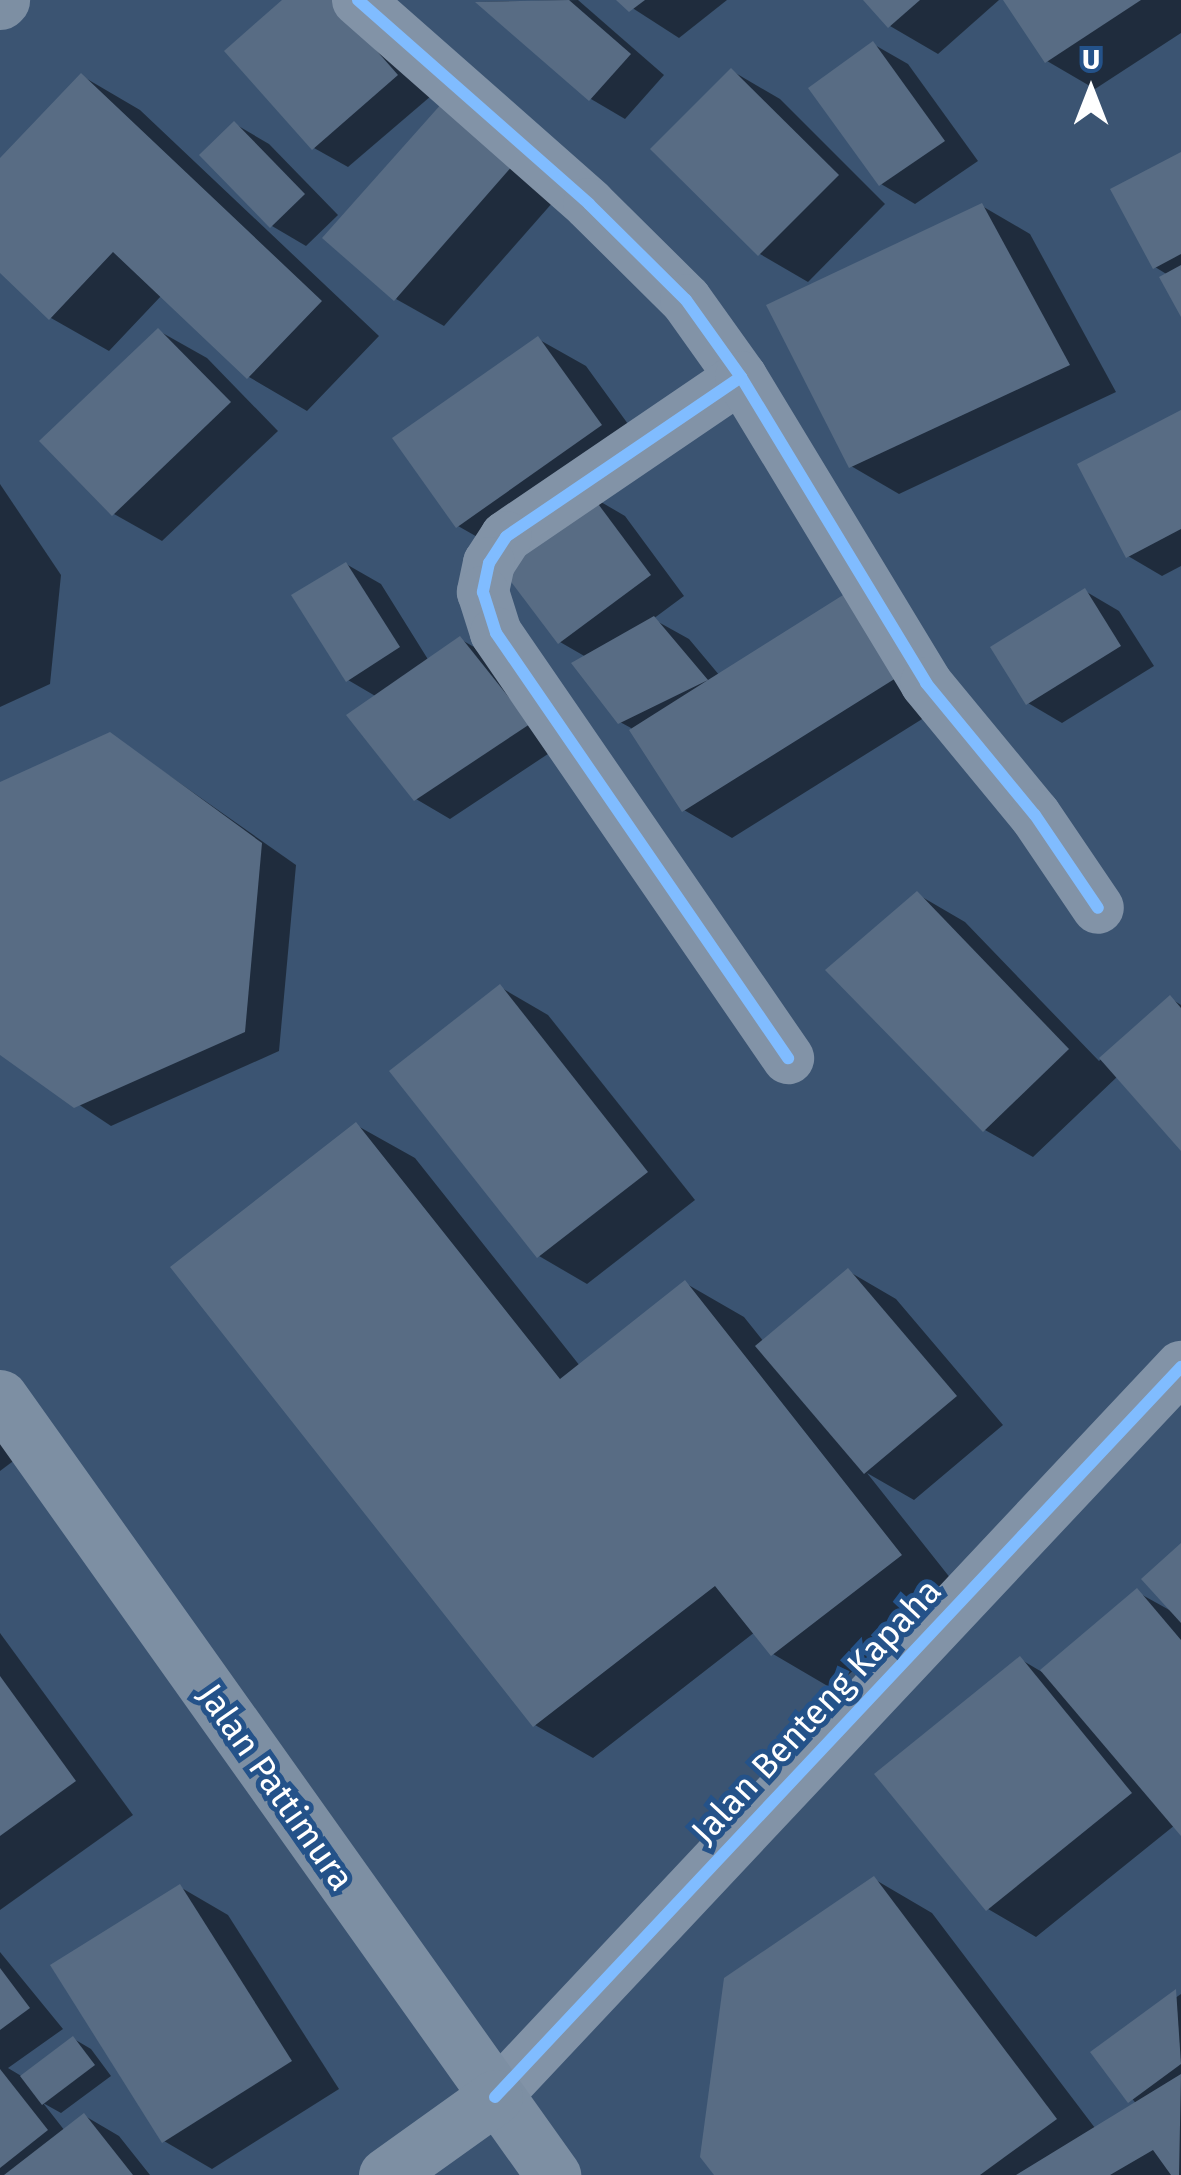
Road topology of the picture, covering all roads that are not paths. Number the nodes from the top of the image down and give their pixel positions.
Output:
1 (358, 0) edge
2 (741, 378) junction
3 (1098, 908) dead end
4 (788, 1058) dead end
5 (1181, 1367) edge
6 (7, 1424) edge
7 (495, 2097) junction
8 (386, 2175) edge
9 (554, 2175) edge

1 - 2 street
2 - 3 street
2 - 4 street
5 - 7 street, Jalan Benteng Kapaha
6 - 7 main road, Jalan Pattimura
7 - 8 main road
7 - 9 main road, Jalan Pattimura

